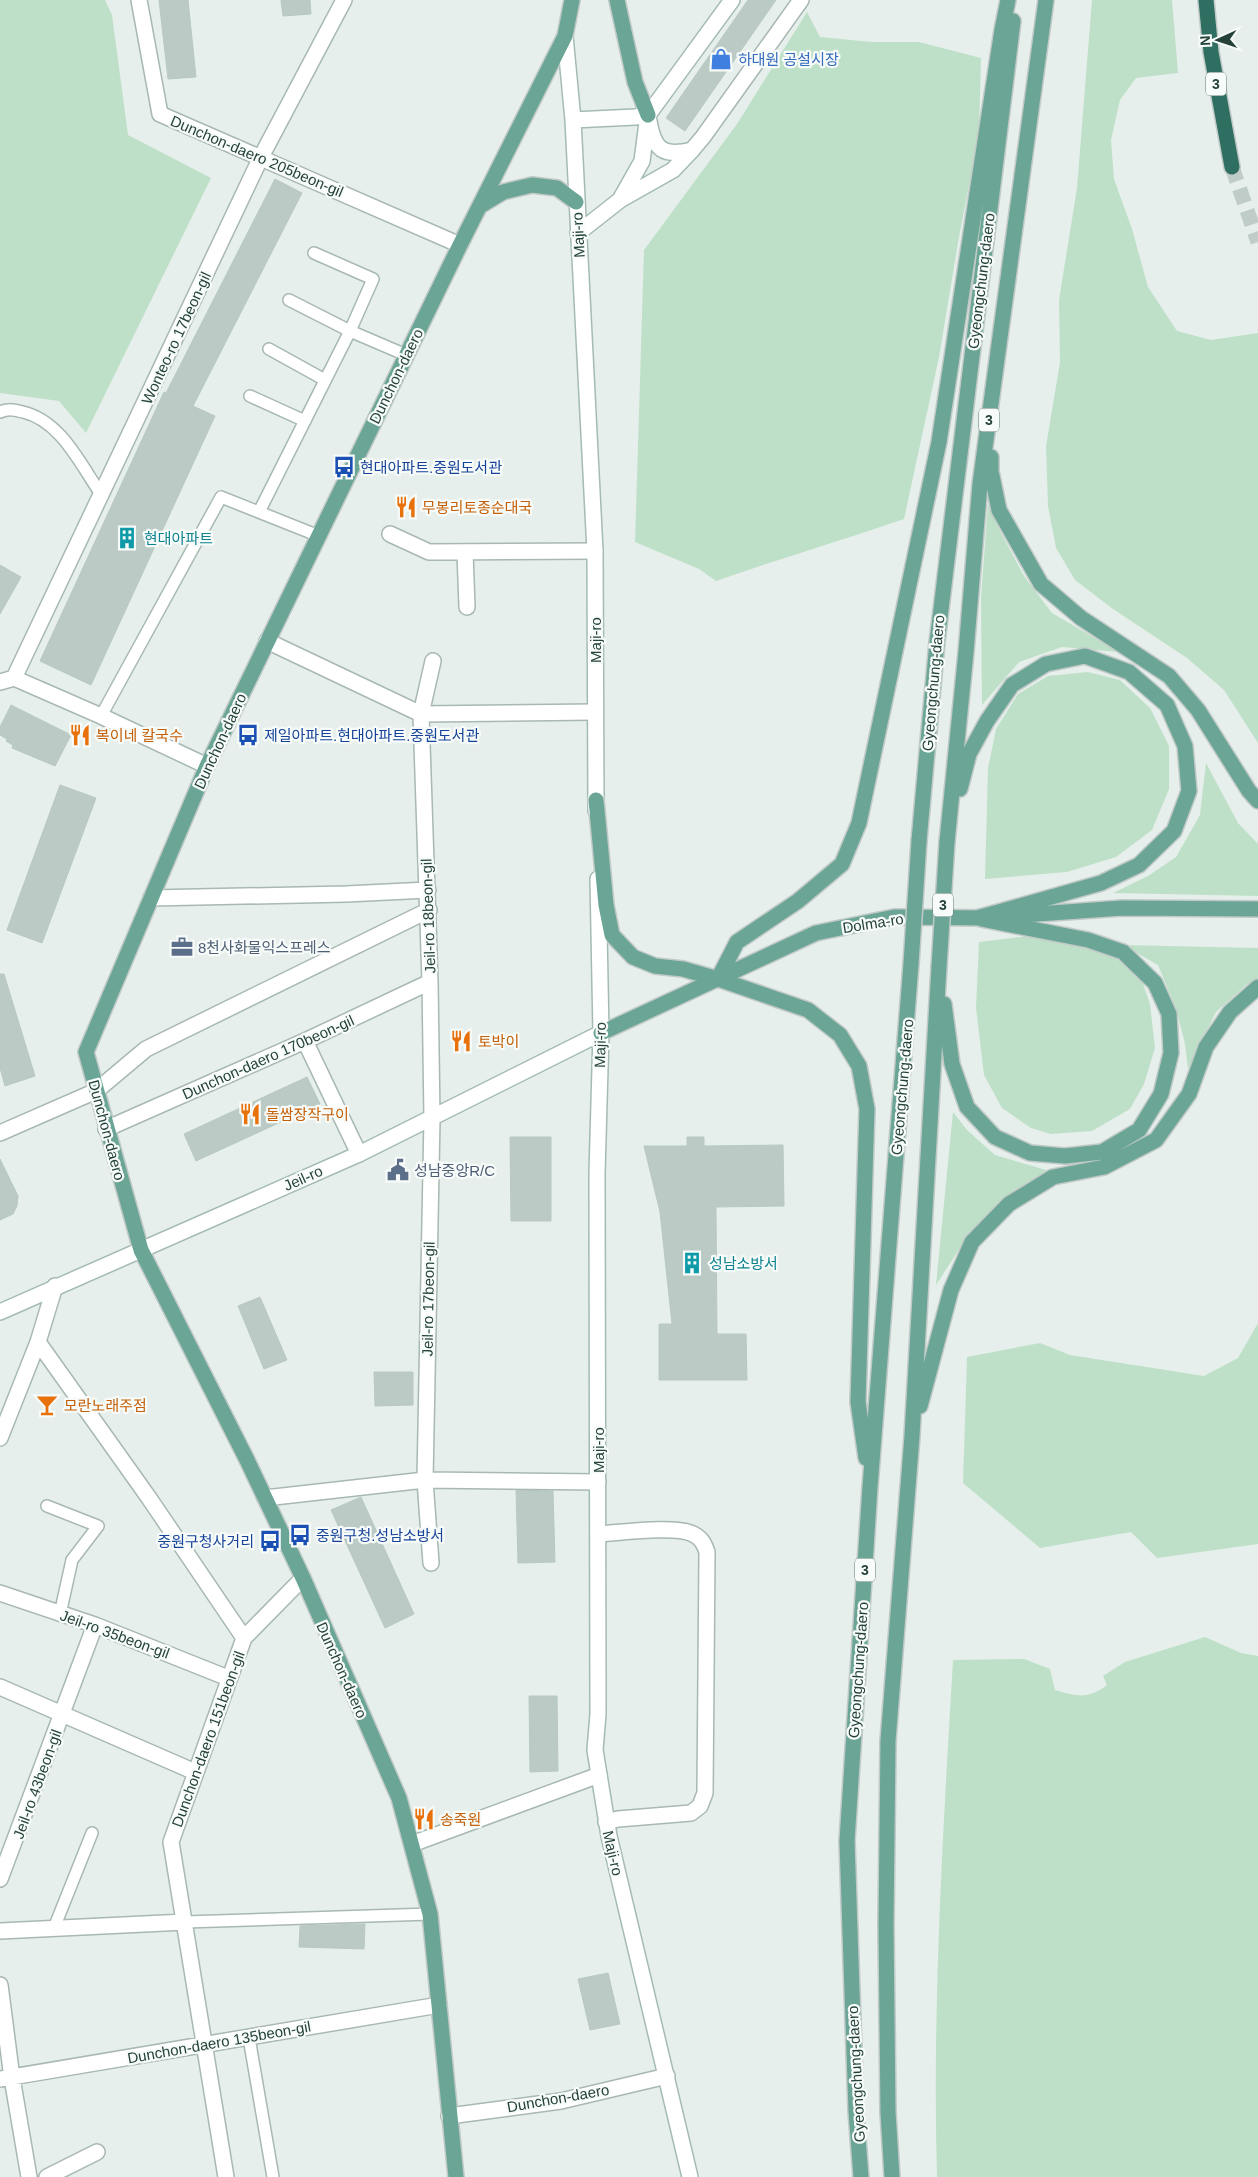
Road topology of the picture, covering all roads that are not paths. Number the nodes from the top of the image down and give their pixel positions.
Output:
1 (139, 0) edge
2 (344, 0) edge
3 (572, 0) edge
4 (617, 0) edge
5 (732, 0) edge
6 (801, 0) edge
7 (1008, 0) edge
8 (1016, 0) edge
9 (1046, 0) edge
10 (1206, 0) edge
11 (565, 36) junction
12 (648, 115) junction
13 (573, 120) junction
14 (692, 150) junction
15 (261, 158) junction
16 (1232, 167) tunnel mouth
17 (620, 200) junction
18 (576, 202) junction
19 (480, 206) junction
20 (578, 233) junction
21 (460, 245) junction
22 (314, 253) dead end
23 (289, 300) dead end
24 (350, 331) junction
25 (269, 349) dead end
26 (406, 355) junction
27 (325, 380) junction
28 (250, 396) dead end
29 (991, 406) junction
30 (0, 412) edge
31 (305, 421) junction
32 (101, 494) junction
33 (259, 512) junction
34 (390, 534) dead end
35 (319, 536) junction
36 (595, 551) junction
37 (465, 552) junction
38 (466, 607) dead end
39 (267, 641) junction
40 (433, 661) dead end
41 (7, 680) edge
42 (595, 712) junction
43 (421, 714) junction
44 (102, 716) junction
45 (207, 766) junction
46 (596, 800) junction
47 (1258, 801) edge
48 (947, 842) junction
49 (428, 890) junction
50 (151, 898) junction
51 (1258, 909) edge
52 (429, 910) junction
53 (978, 918) junction
54 (939, 967) junction
55 (718, 979) junction
56 (430, 982) junction
57 (1258, 987) edge
58 (601, 1033) junction
59 (304, 1041) junction
60 (96, 1090) junction
61 (432, 1118) junction
62 (106, 1129) junction
63 (0, 1133) edge
64 (359, 1154) junction
65 (141, 1250) junction
66 (55, 1286) junction
67 (0, 1312) edge
68 (38, 1342) junction
69 (912, 1436) junction
70 (0, 1438) edge
71 (425, 1480) junction
72 (598, 1482) junction
73 (870, 1487) junction
74 (264, 1498) junction
75 (47, 1506) dead end
76 (598, 1534) junction
77 (431, 1563) dead end
78 (302, 1578) junction
79 (0, 1593) edge
80 (60, 1614) junction
81 (95, 1626) junction
82 (244, 1638) junction
83 (228, 1678) junction
84 (0, 1688) edge
85 (62, 1716) junction
86 (195, 1772) junction
87 (599, 1775) junction
88 (606, 1822) junction
89 (92, 1833) dead end
90 (412, 1844) junction
91 (5, 1855) edge
92 (0, 1879) edge
93 (430, 1914) junction
94 (185, 1922) junction
95 (54, 1928) junction
96 (0, 1931) edge
97 (1, 1992) edge
98 (438, 2005) junction
99 (249, 2038) junction
100 (205, 2044) junction
101 (667, 2076) junction
102 (6, 2079) edge
103 (449, 2116) junction
104 (97, 2152) dead end
105 (29, 2177) edge
106 (47, 2177) edge
107 (226, 2177) edge
108 (273, 2177) edge
109 (456, 2177) edge
110 (690, 2177) edge
111 (861, 2177) edge
112 (894, 2177) edge

1 - 15 street, Dunchon-daero 205beon-gil
2 - 15 street, Wonteo-ro 17beon-gil
3 - 11 main road, Dunchon-daero
4 - 12 main road
5 - 12 street
6 - 14 street
7 - 55 main road
8 - 73 main road, Gyeongchung-daero / 3, bridge
9 - 29 main road, Gyeongchung-daero / 3
10 - 16 highway, 3
11 - 13 street, Maji-ro
11 - 19 main road, Dunchon-daero
12 - 13 street
12 - 14 street
12 - 17 street
13 - 18 street, Maji-ro
14 - 17 street
15 - 21 street, Dunchon-daero 205beon-gil
15 - 32 street, Wonteo-ro 17beon-gil
17 - 20 street
18 - 19 main road
18 - 20 street, Maji-ro
19 - 21 main road, Dunchon-daero
20 - 36 street, Maji-ro
21 - 26 main road, Dunchon-daero
22 - 24 lane
23 - 24 lane
24 - 26 lane
24 - 27 lane
25 - 27 lane
26 - 35 main road, Dunchon-daero
27 - 31 lane
28 - 31 lane
29 - 47 main road
29 - 48 main road, Gyeongchung-daero / 3
30 - 32 lane
31 - 33 lane
32 - 41 street, Wonteo-ro 17beon-gil
33 - 35 lane
33 - 44 lane
34 - 37 street
35 - 39 main road, Dunchon-daero
36 - 37 street
36 - 42 street, Maji-ro
37 - 38 street
39 - 43 street
39 - 45 main road, Dunchon-daero
40 - 43 street, Jeil-ro 18beon-gil
41 - 44 street
42 - 43 street
42 - 46 street, Maji-ro
43 - 49 street, Jeil-ro 18beon-gil
44 - 45 street
45 - 50 main road, Dunchon-daero
46 - 55 main road
46 - 58 street, Maji-ro
48 - 53 main road
48 - 54 main road, Gyeongchung-daero / 3, bridge
49 - 50 street
49 - 52 street, Jeil-ro 18beon-gil
50 - 60 main road, Dunchon-daero
51 - 53 main road, Dolma-ro
52 - 56 street, Jeil-ro 18beon-gil
52 - 60 street
53 - 54 main road
53 - 55 main road, Dolma-ro
54 - 69 main road, Gyeongchung-daero / 3
55 - 58 main road, Dolma-ro
55 - 73 main road
56 - 59 street, Dunchon-daero 170beon-gil
56 - 61 street, Jeil-ro 18beon-gil
57 - 69 main road
58 - 61 street, Jeil-ro
58 - 72 street, Maji-ro
59 - 62 street, Dunchon-daero 170beon-gil
59 - 64 street
60 - 62 main road, Dunchon-daero
60 - 63 street
61 - 64 street, Jeil-ro
61 - 71 street, Jeil-ro 17beon-gil
62 - 65 main road, Dunchon-daero
64 - 65 street, Jeil-ro
65 - 66 street, Jeil-ro
65 - 74 main road, Dunchon-daero
66 - 67 street, Jeil-ro
66 - 68 street
68 - 70 street
68 - 82 street
69 - 112 main road, Gyeongchung-daero / 3
71 - 72 street
71 - 74 street
71 - 77 street, Jeil-ro 17beon-gil
72 - 76 street, Maji-ro
73 - 111 main road, Gyeongchung-daero / 3
74 - 78 main road, Dunchon-daero
75 - 80 lane
76 - 87 street, Maji-ro
76 - 88 street
78 - 82 street, Dunchon-daero 151beon-gil
78 - 90 main road, Dunchon-daero
79 - 80 street, Jeil-ro 35beon-gil
80 - 81 street, Jeil-ro 35beon-gil
81 - 83 street, Jeil-ro 35beon-gil
81 - 85 street
82 - 83 street, Dunchon-daero 151beon-gil
83 - 86 street, Dunchon-daero 151beon-gil
84 - 85 street, Jeil-ro 43beon-gil
85 - 86 street, Jeil-ro 43beon-gil
85 - 91 street, Jeil-ro 43beon-gil
86 - 94 street, Dunchon-daero 151beon-gil
87 - 88 street, Maji-ro
87 - 90 street
88 - 101 street, Maji-ro
89 - 95 lane
90 - 93 main road, Dunchon-daero
91 - 92 street, Jeil-ro 43beon-gil
93 - 94 lane
93 - 98 main road, Dunchon-daero
94 - 95 street
94 - 100 street, Dunchon-daero 151beon-gil
95 - 96 street
97 - 102 street
98 - 99 street, Dunchon-daero 135beon-gil
98 - 103 main road, Dunchon-daero
99 - 100 street, Dunchon-daero 135beon-gil
99 - 108 lane
100 - 102 street, Dunchon-daero 135beon-gil
100 - 107 street, Dunchon-daero 151beon-gil
101 - 103 street, Dunchon-daero
101 - 110 street, Maji-ro
102 - 105 street
103 - 109 main road, Dunchon-daero
104 - 106 street

